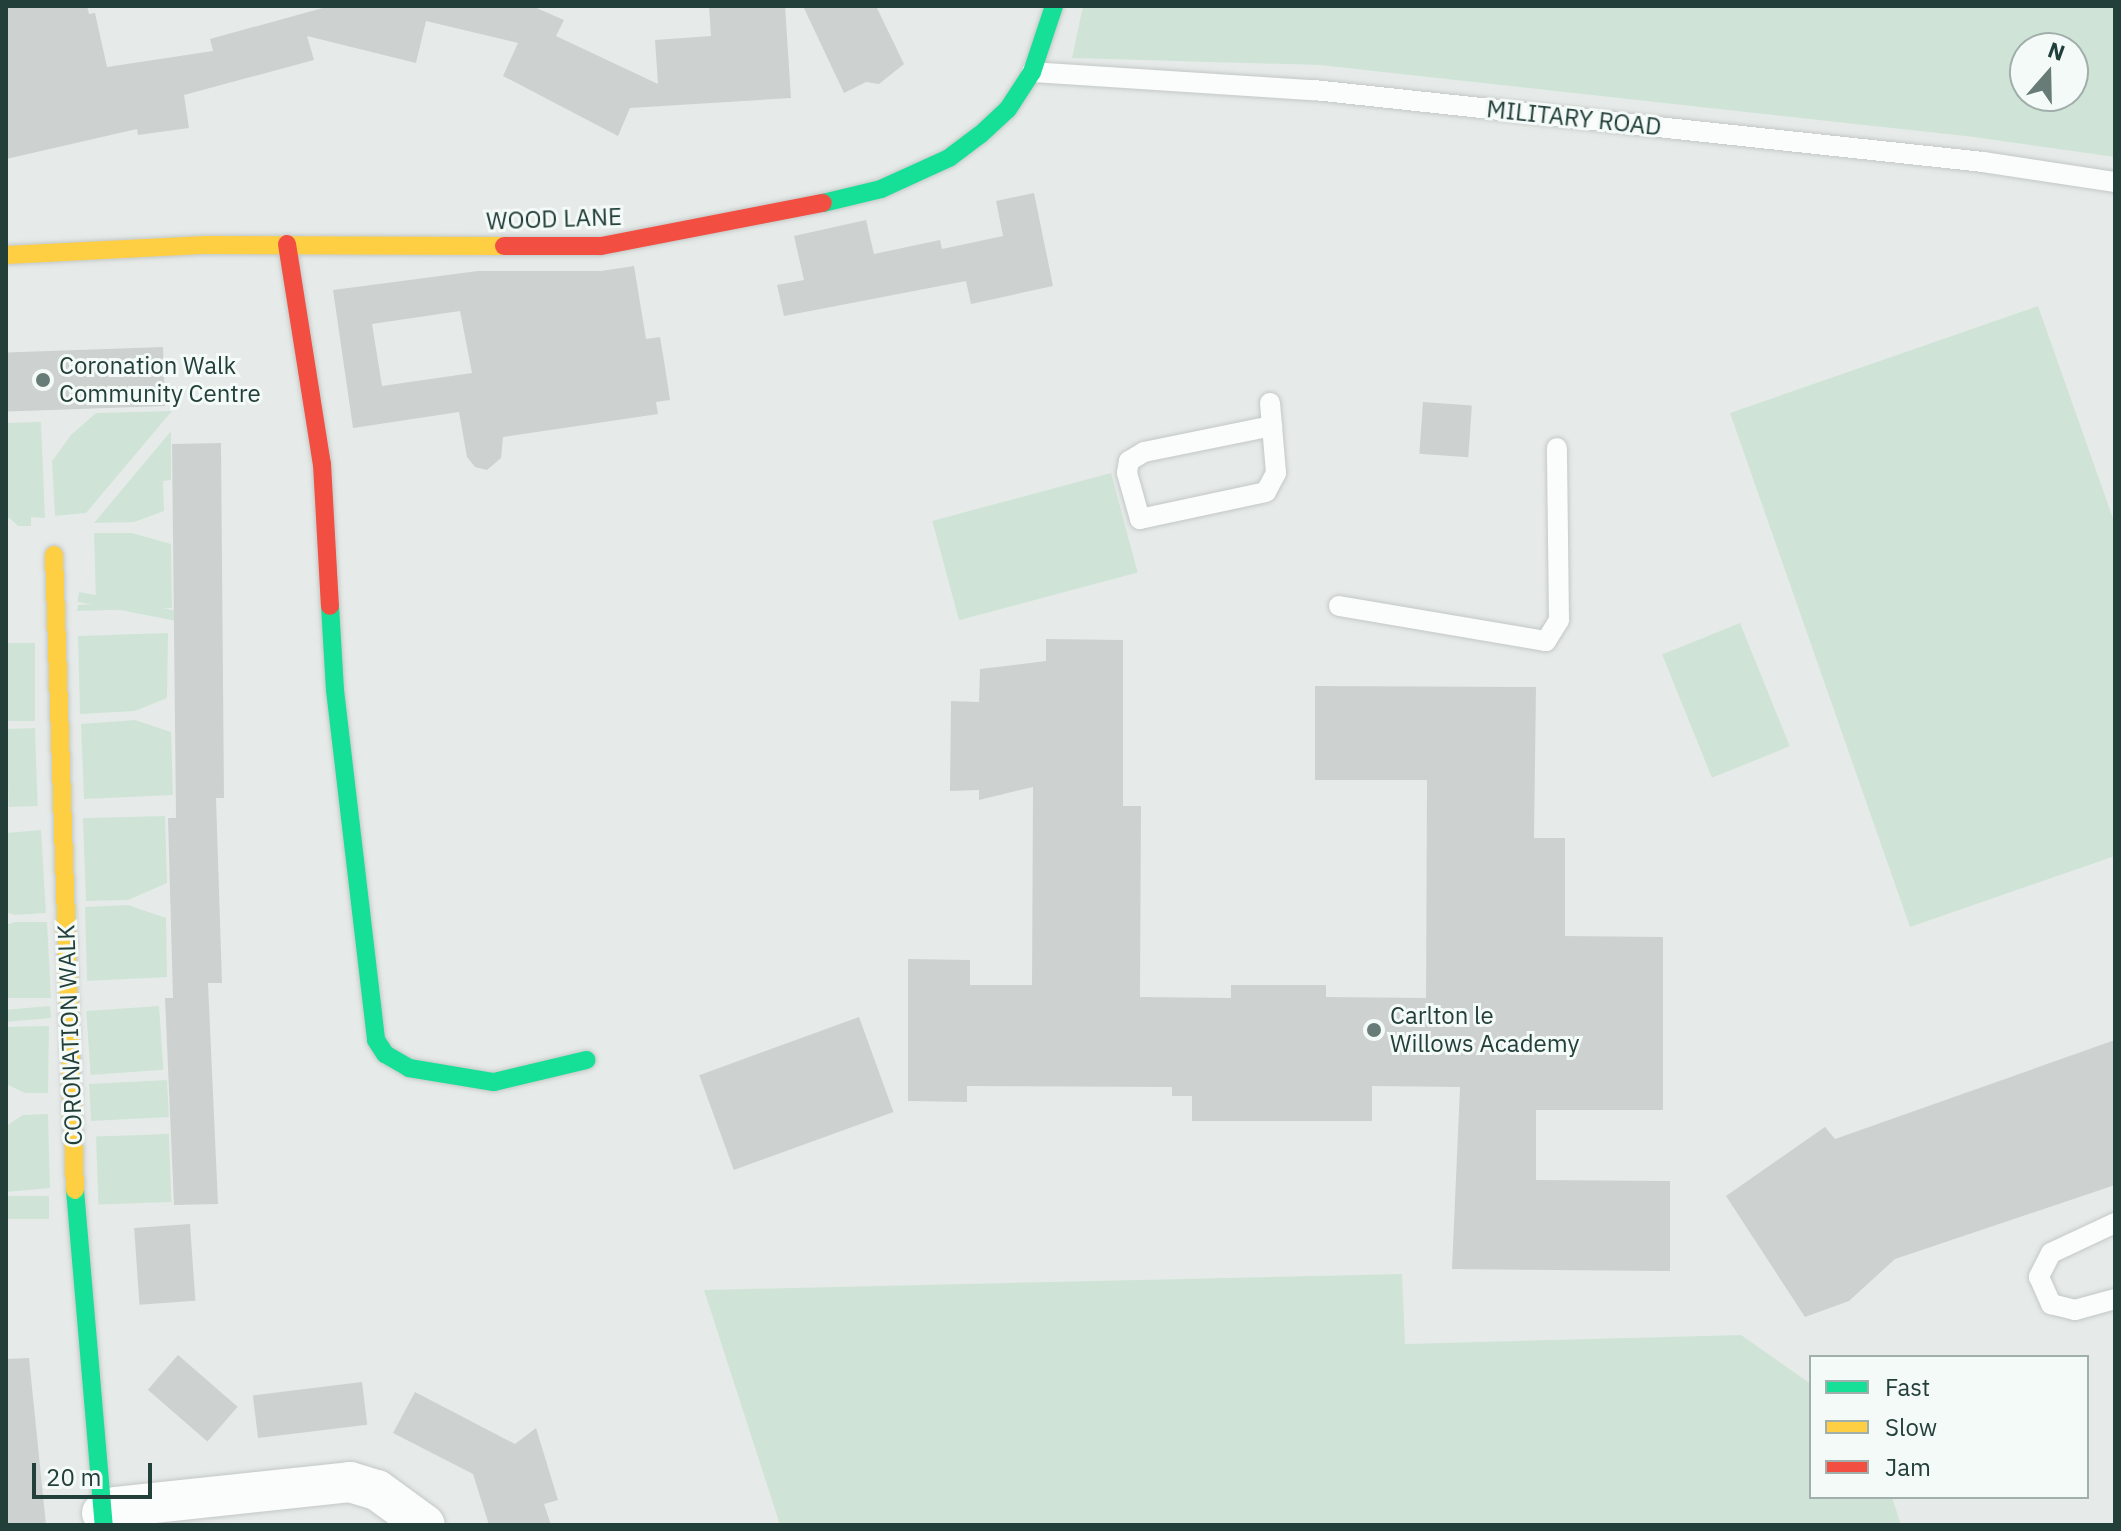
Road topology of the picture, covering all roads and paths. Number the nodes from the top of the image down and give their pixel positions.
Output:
1 (1054, 6) edge
2 (1032, 72) junction
3 (2115, 182) edge
4 (287, 244) junction
5 (6, 255) edge
6 (1270, 403) dead end
7 (1272, 426) junction
8 (1557, 448) dead end
9 (54, 555) dead end
10 (1339, 606) dead end
11 (586, 1060) dead end
12 (2115, 1223) edge
13 (2115, 1299) edge
14 (103, 1519) edge
15 (425, 1525) edge

1 - 2 street, WOOD LANE
2 - 3 lane, MILITARY ROAD
2 - 4 street, WOOD LANE
4 - 5 street, WOOD LANE
4 - 11 street
6 - 7 lane
7 - 7 lane
8 - 10 lane
9 - 14 street, CORONATION WALK
12 - 13 lane
14 - 15 street, CORONATION WALK

